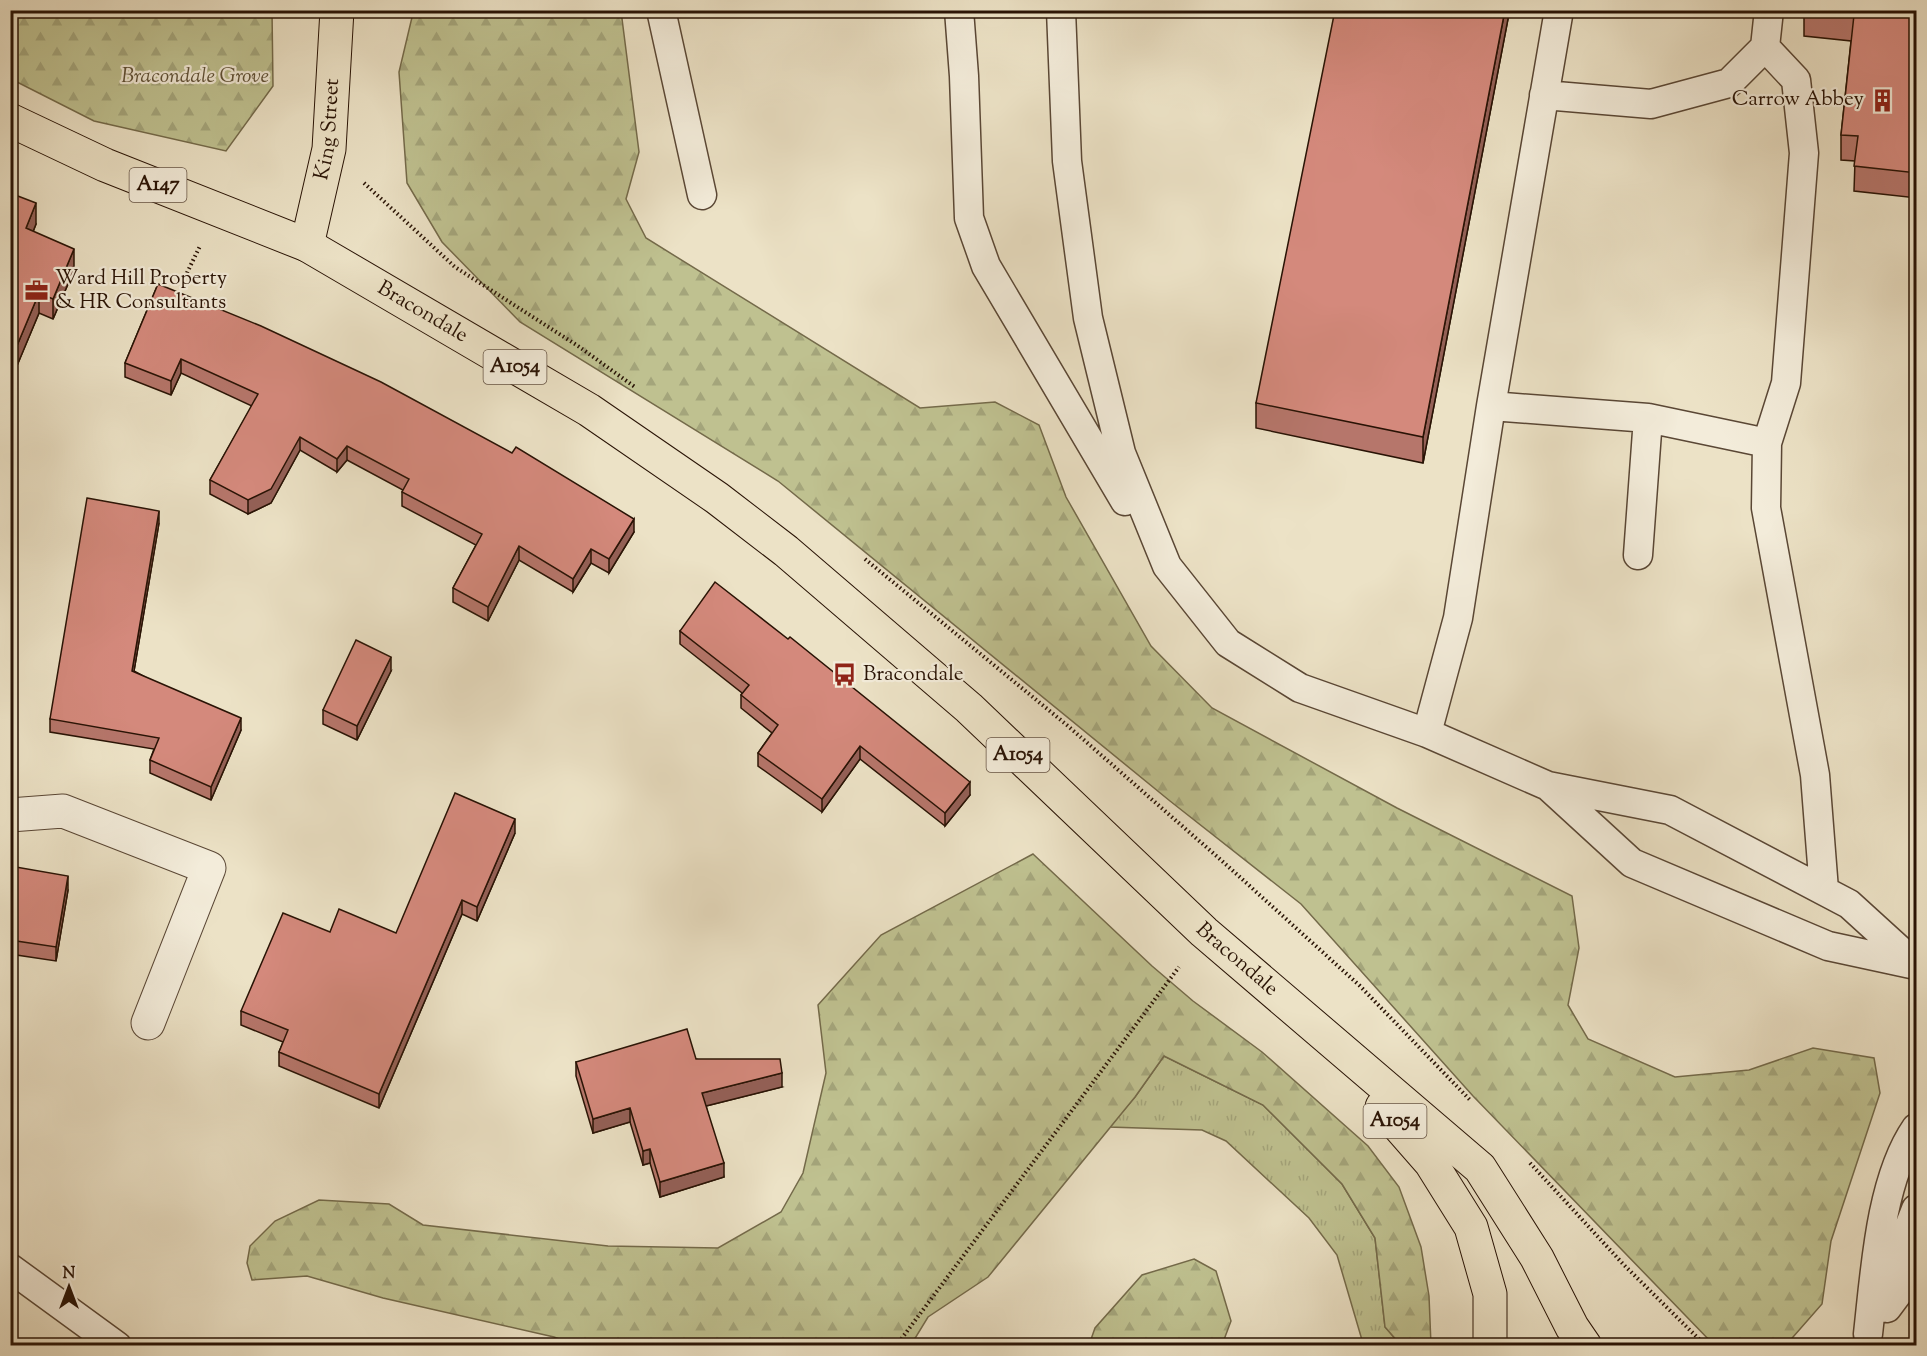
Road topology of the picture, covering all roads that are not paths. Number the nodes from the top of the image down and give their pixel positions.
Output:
1 (337, 10) edge
2 (661, 10) edge
3 (959, 10) edge
4 (1061, 10) edge
5 (1560, 10) edge
6 (1769, 10) edge
7 (1765, 47) junction
8 (1544, 95) junction
9 (10, 120) edge
10 (702, 195) dead end
11 (307, 245) junction
12 (1491, 406) junction
13 (1648, 418) junction
14 (1767, 443) junction
15 (1638, 555) dead end
16 (1167, 566) junction
17 (1427, 734) junction
18 (1548, 786) junction
19 (10, 815) edge
20 (1824, 890) junction
21 (1917, 965) edge
22 (148, 1023) dead end
23 (1308, 1023) junction
24 (1917, 1128) edge
25 (1917, 1209) edge
26 (10, 1268) edge
27 (1917, 1269) edge
28 (1863, 1340) edge
29 (117, 1346) edge
30 (1490, 1346) edge
31 (1585, 1346) edge

1 - 11 main road, King Street
2 - 10 lane
3 - 16 lane
4 - 16 lane
5 - 8 lane
6 - 7 lane
7 - 8 lane
7 - 14 lane
8 - 12 lane
9 - 11 main road, Bracondale / A147
11 - 23 main road, Bracondale / A1054
12 - 13 lane
12 - 17 lane
13 - 14 lane
13 - 15 lane
14 - 20 lane
16 - 17 lane
17 - 18 lane
18 - 20 lane
18 - 21 lane
19 - 22 street
20 - 21 lane
23 - 30 main road, Bracondale / A1054
23 - 31 main road, Bracondale / A1054
24 - 28 lane
25 - 28 lane
26 - 29 lane
27 - 28 lane

